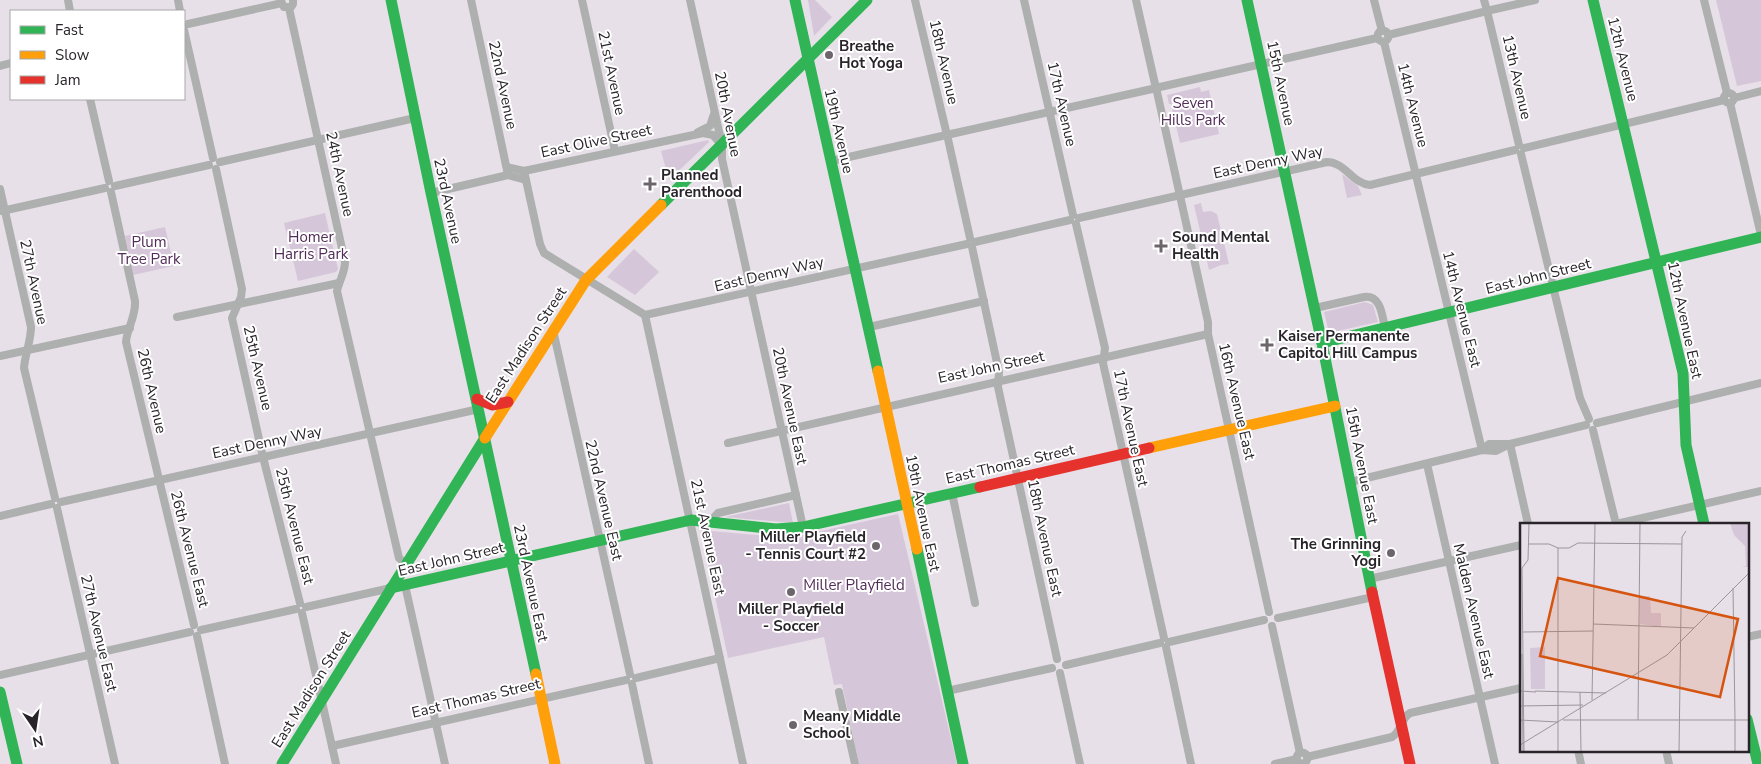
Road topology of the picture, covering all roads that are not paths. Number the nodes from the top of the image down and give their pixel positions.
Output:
1 (391, 0) edge
2 (471, 0) edge
3 (582, 0) edge
4 (690, 0) edge
5 (796, 0) edge
6 (867, 0) edge
7 (915, 0) edge
8 (1024, 0) edge
9 (1136, 0) edge
10 (1247, 0) edge
11 (1374, 0) edge
12 (1535, 0) edge
13 (1593, 0) edge
14 (1704, 0) edge
15 (289, 2) edge
16 (1487, 9) edge
17 (185, 26) edge
18 (1383, 36) junction
19 (808, 59) junction
20 (1261, 64) junction
21 (1156, 88) junction
22 (1761, 91) edge
23 (1729, 98) junction
24 (90, 100) edge
25 (714, 112) junction
26 (1049, 112) junction
27 (415, 118) junction
28 (1623, 124) junction
29 (708, 128) junction
30 (719, 131) junction
31 (692, 134) junction
32 (947, 135) junction
33 (319, 140) junction
34 (722, 144) junction
35 (1520, 149) junction
36 (615, 151) junction
37 (831, 161) junction
38 (215, 164) junction
39 (508, 171) junction
40 (524, 172) junction
41 (1284, 172) junction
42 (1416, 174) junction
43 (526, 180) junction
44 (110, 187) junction
45 (0, 188) edge
46 (430, 193) junction
47 (1180, 196) junction
48 (2, 211) edge
49 (1075, 219) junction
50 (1761, 236) edge
51 (971, 242) junction
52 (1657, 262) junction
53 (856, 268) junction
54 (586, 280) junction
55 (339, 283) junction
56 (1553, 288) junction
57 (751, 292) junction
58 (984, 301) junction
59 (237, 305) junction
60 (1315, 308) junction
61 (1449, 313) junction
62 (645, 315) junction
63 (177, 317) dead end
64 (869, 327) junction
65 (130, 328) junction
66 (1385, 328) junction
67 (553, 330) junction
68 (1208, 334) junction
69 (1322, 343) junction
70 (27, 350) junction
71 (0, 356) edge
72 (1104, 358) junction
73 (998, 381) junction
74 (1761, 383) edge
75 (508, 402) junction
76 (1684, 402) junction
77 (478, 404) junction
78 (886, 406) junction
79 (1335, 406) junction
80 (1587, 422) junction
81 (1595, 426) junction
82 (1229, 430) junction
83 (782, 431) junction
84 (370, 433) junction
85 (485, 438) junction
86 (728, 443) dead end
87 (1510, 444) junction
88 (1482, 450) junction
89 (1123, 454) junction
90 (264, 457) junction
91 (1427, 464) junction
92 (1018, 478) junction
93 (159, 480) junction
94 (1350, 482) junction
95 (1761, 491) edge
96 (952, 493) junction
97 (796, 495) junction
98 (56, 503) junction
99 (906, 503) junction
100 (1700, 505) junction
101 (0, 516) edge
102 (691, 520) junction
103 (710, 522) junction
104 (1528, 523) edge
105 (1616, 523) edge
106 (1620, 523) edge
107 (1704, 523) edge
108 (803, 527) junction
109 (599, 541) junction
110 (1520, 545) edge
111 (511, 561) junction
112 (1448, 561) junction
113 (406, 564) junction
114 (1370, 579) junction
115 (405, 585) junction
116 (391, 588) junction
117 (1374, 597) junction
118 (975, 603) dead end
119 (301, 608) junction
120 (1269, 612) junction
121 (1278, 618) junction
122 (1264, 620) junction
123 (1272, 626) junction
124 (196, 631) junction
125 (1761, 634) edge
126 (1748, 637) edge
127 (1165, 643) junction
128 (90, 655) junction
129 (720, 658) junction
130 (1057, 659) junction
131 (1066, 665) junction
132 (1052, 668) junction
133 (1060, 673) junction
134 (0, 675) edge
135 (631, 679) junction
136 (1520, 688) edge
137 (947, 691) junction
138 (0, 692) edge
139 (839, 692) dead end
140 (1480, 698) junction
141 (541, 699) junction
142 (322, 701) junction
143 (436, 722) junction
144 (1748, 723) edge
145 (1402, 725) junction
146 (332, 746) junction
147 (1302, 759) edge
148 (17, 764) edge
149 (115, 764) edge
150 (225, 764) edge
151 (282, 764) edge
152 (336, 764) edge
153 (445, 764) edge
154 (555, 764) edge
155 (649, 764) edge
156 (743, 764) edge
157 (855, 764) edge
158 (963, 764) edge
159 (1080, 764) edge
160 (1191, 764) edge
161 (1275, 764) edge
162 (1410, 764) edge
163 (1494, 764) edge
164 (1758, 764) edge

1 - 27 street, 23rd Avenue
2 - 39 street, 22nd Avenue
3 - 36 street, 21st Avenue
4 - 25 street, 20th Avenue
5 - 19 street, 19th Avenue
6 - 19 street, East Madison Street
7 - 32 street, 18th Avenue
8 - 26 street, 17th Avenue
9 - 21 street, 16th Avenue East
10 - 20 street, 15th Avenue
11 - 18 street, 14th Avenue
12 - 16 street
13 - 28 street, 12th Avenue
14 - 23 street
15 - 17 street
15 - 33 street, 24th Avenue
16 - 18 street
16 - 35 street, 13th Avenue
17 - 38 street, 25th Avenue
18 - 20 street
18 - 42 street, 14th Avenue
19 - 34 street, East Madison Street
19 - 37 street, 19th Avenue
20 - 21 street
20 - 41 street, 15th Avenue
21 - 26 street
21 - 47 street, 16th Avenue East
22 - 23 street, East Denny Way
23 - 28 street, East Denny Way
23 - 50 street
24 - 44 street, 26th Avenue
25 - 29 street
25 - 30 street, 20th Avenue
26 - 32 street
26 - 49 street, 17th Avenue
27 - 33 street
27 - 46 street, 23rd Avenue
28 - 35 street, East Denny Way
28 - 52 street, 12th Avenue East
29 - 30 street
29 - 31 street, East Olive Street
30 - 34 street, 20th Avenue
31 - 34 street, East Olive Street
31 - 36 street, East Olive Street
32 - 37 street
32 - 51 street, 18th Avenue
33 - 38 street
33 - 55 street, 24th Avenue
34 - 54 street, East Madison Street
34 - 57 street, 20th Avenue
35 - 42 street, East Denny Way
35 - 56 street, 13th Avenue
36 - 40 street, East Olive Street
37 - 53 street, 19th Avenue
38 - 44 street
38 - 59 street, 25th Avenue
39 - 40 street, East Olive Street
39 - 43 street, East Olive Street
39 - 46 street, East Olive Street
40 - 43 street
41 - 42 street, East Denny Way
41 - 47 street, East Denny Way
41 - 60 street, 15th Avenue East
42 - 61 street, 14th Avenue East
43 - 54 street
44 - 48 street
44 - 65 street, 26th Avenue
45 - 48 street, 27th Avenue
46 - 77 street, 23rd Avenue
47 - 49 street, East Denny Way
47 - 68 street, 16th Avenue East
48 - 70 street, 27th Avenue
49 - 51 street, East Denny Way
49 - 72 street, 17th Avenue East
50 - 52 street, East John Street
51 - 53 street, East Denny Way
51 - 58 street, 18th Avenue East
52 - 56 street, East John Street
52 - 76 street, 12th Avenue East
53 - 57 street, East Denny Way
53 - 64 street, 19th Avenue East
54 - 62 street
54 - 67 street, East Madison Street
55 - 59 street
55 - 84 street, 24th Avenue
56 - 61 street, East John Street
56 - 80 street, 13th Avenue
57 - 62 street, East Denny Way
57 - 83 street, 20th Avenue East
58 - 64 street
58 - 73 street, 18th Avenue East
59 - 63 street
59 - 90 street, 25th Avenue
60 - 66 street
60 - 69 street, 15th Avenue East
61 - 66 street, East John Street
61 - 88 street, 14th Avenue East
62 - 102 street, 21st Avenue East
64 - 78 street, 19th Avenue East
65 - 70 street
65 - 93 street, 26th Avenue
66 - 69 street, East John Street
67 - 75 street, East Madison Street
67 - 109 street, 22nd Avenue East
68 - 72 street, East John Street
68 - 82 street, 16th Avenue East
69 - 79 street, 15th Avenue East
70 - 71 street
70 - 98 street, 27th Avenue
72 - 73 street, East John Street
72 - 89 street, 17th Avenue East
73 - 78 street, East John Street
73 - 92 street, 18th Avenue East
74 - 76 street
75 - 77 street
75 - 85 street, East Madison Street
76 - 81 street
76 - 100 street, 12th Avenue East
77 - 84 street, East Denny Way
77 - 85 street, 23rd Avenue East
78 - 83 street, East John Street
78 - 99 street, 19th Avenue East
79 - 82 street, East Thomas Street
79 - 94 street, 15th Avenue East
80 - 81 street
80 - 87 street
81 - 105 street
82 - 89 street, East Thomas Street
82 - 120 street, 16th Avenue East
83 - 86 street, East John Street
83 - 97 street, 20th Avenue East
84 - 90 street, East Denny Way
84 - 113 street, 24th Avenue
85 - 111 street, 23rd Avenue East
85 - 113 street, East Madison Street
87 - 88 street
87 - 104 street
88 - 91 street
89 - 92 street, East Thomas Street
89 - 127 street, 17th Avenue East
90 - 93 street, East Denny Way
90 - 119 street, 25th Avenue East
91 - 94 street
91 - 112 street, Malden Avenue East
92 - 96 street, East Thomas Street
92 - 130 street, 18th Avenue East
93 - 98 street, East Denny Way
93 - 124 street, 26th Avenue East
94 - 114 street, 15th Avenue East
95 - 100 street
96 - 99 street, East Thomas Street
96 - 118 street
97 - 103 street
97 - 108 street, 20th Avenue East
98 - 101 street, East Denny Way
98 - 128 street, 27th Avenue East
99 - 108 street, East Thomas Street
99 - 137 street, 19th Avenue East
100 - 106 street
100 - 107 street, 12th Avenue East
102 - 103 street, East Thomas Street
102 - 109 street, East John Street
102 - 129 street, 21st Avenue East
103 - 108 street, East Thomas Street
109 - 111 street, East John Street
109 - 135 street, 22nd Avenue East
110 - 112 street
111 - 115 street, East John Street
111 - 141 street, 23rd Avenue East
112 - 114 street
112 - 140 street, Malden Avenue East
113 - 116 street, East Madison Street
114 - 117 street, 15th Avenue East
115 - 116 street, East John Street
115 - 143 street
116 - 119 street, East John Street
116 - 142 street, East Madison Street
117 - 121 street
117 - 145 street, 15th Avenue East
119 - 124 street, East John Street
119 - 142 street, 25th Avenue East
120 - 121 street
120 - 122 street
121 - 123 street
122 - 123 street
122 - 127 street
123 - 147 street
124 - 128 street, East John Street
124 - 150 street, 26th Avenue East
125 - 126 street
127 - 131 street
127 - 160 street, 17th Avenue East
128 - 134 street, East John Street
128 - 149 street, 27th Avenue East
129 - 135 street, East Thomas Street
129 - 156 street, 21st Avenue East
130 - 131 street
130 - 132 street
131 - 133 street
132 - 133 street
132 - 137 street
133 - 159 street
135 - 141 street, East Thomas Street
135 - 155 street, 22nd Avenue East
136 - 140 street
137 - 158 street, 19th Avenue East
138 - 148 street
139 - 157 street
140 - 145 street
140 - 163 street, Malden Avenue East
141 - 143 street, East Thomas Street
141 - 154 street, 23rd Avenue East
142 - 146 street, 25th Avenue East
142 - 151 street, East Madison Street
143 - 146 street, East Thomas Street
143 - 153 street
144 - 164 street
145 - 147 street
145 - 162 street, 15th Avenue East
146 - 152 street, 25th Avenue East
147 - 161 street

